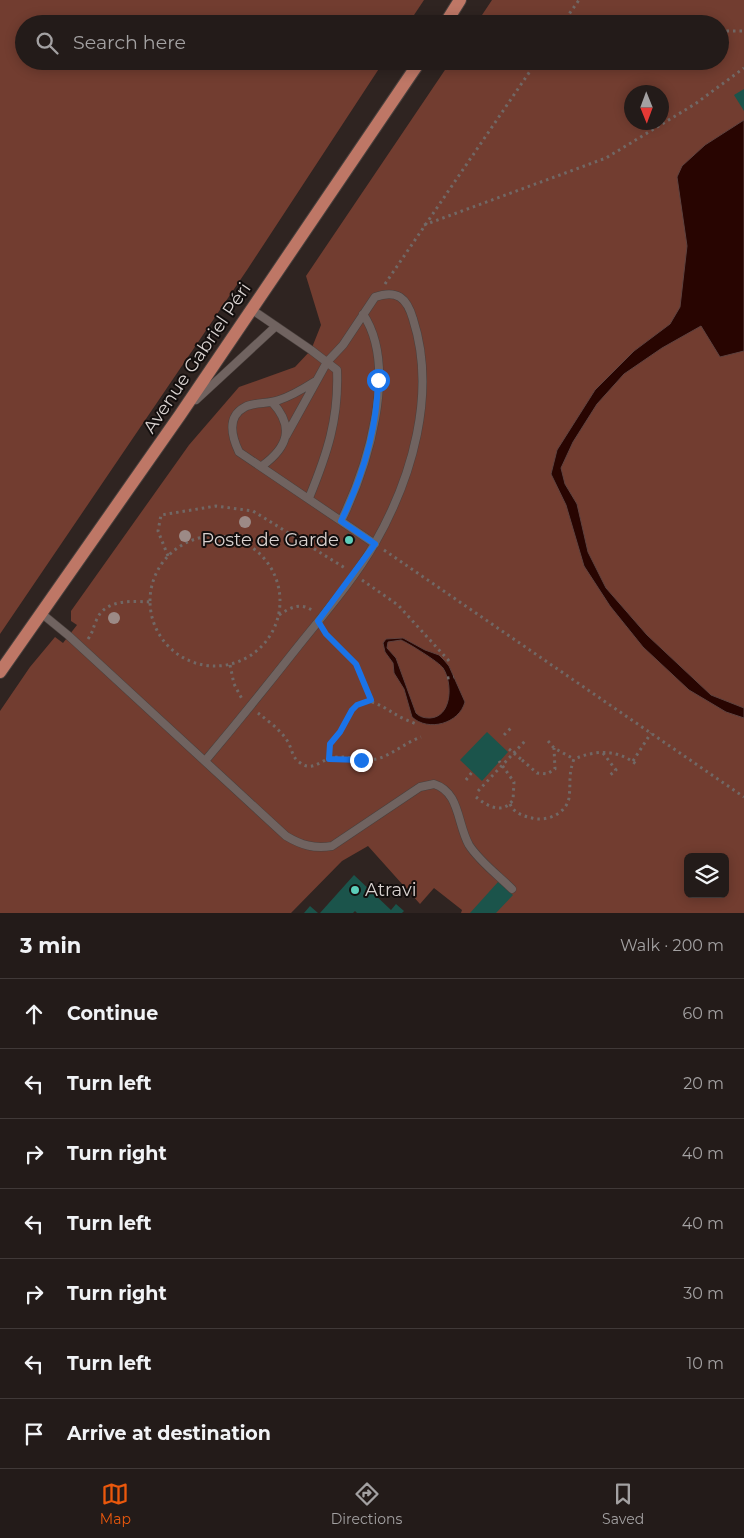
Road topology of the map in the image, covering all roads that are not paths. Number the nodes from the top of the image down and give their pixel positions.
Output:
1 (460, 0) edge
2 (451, 15) edge
3 (414, 70) edge
4 (251, 309) junction
5 (363, 314) junction
6 (276, 326) junction
7 (327, 362) junction
8 (315, 381) junction
9 (272, 402) junction
10 (180, 415) junction
11 (286, 436) junction
12 (262, 466) junction
13 (309, 498) junction
14 (341, 521) junction
15 (375, 544) junction
16 (42, 613) junction
17 (0, 672) edge
18 (205, 761) junction
19 (512, 889) dead end

1 - 2 main road
3 - 4 main road, Avenue Gabriel Péri
4 - 6 lane
4 - 10 main road, Avenue Gabriel Péri
5 - 7 lane
5 - 14 lane
5 - 15 lane
6 - 7 lane
6 - 10 lane
7 - 8 lane
7 - 13 lane
8 - 9 lane
8 - 11 lane
9 - 11 lane
9 - 12 lane
10 - 16 main road, Avenue Gabriel Péri
11 - 12 lane
12 - 13 lane
13 - 14 lane
14 - 15 lane
15 - 18 lane
16 - 17 main road, Avenue Gabriel Péri
16 - 18 lane
18 - 19 lane

